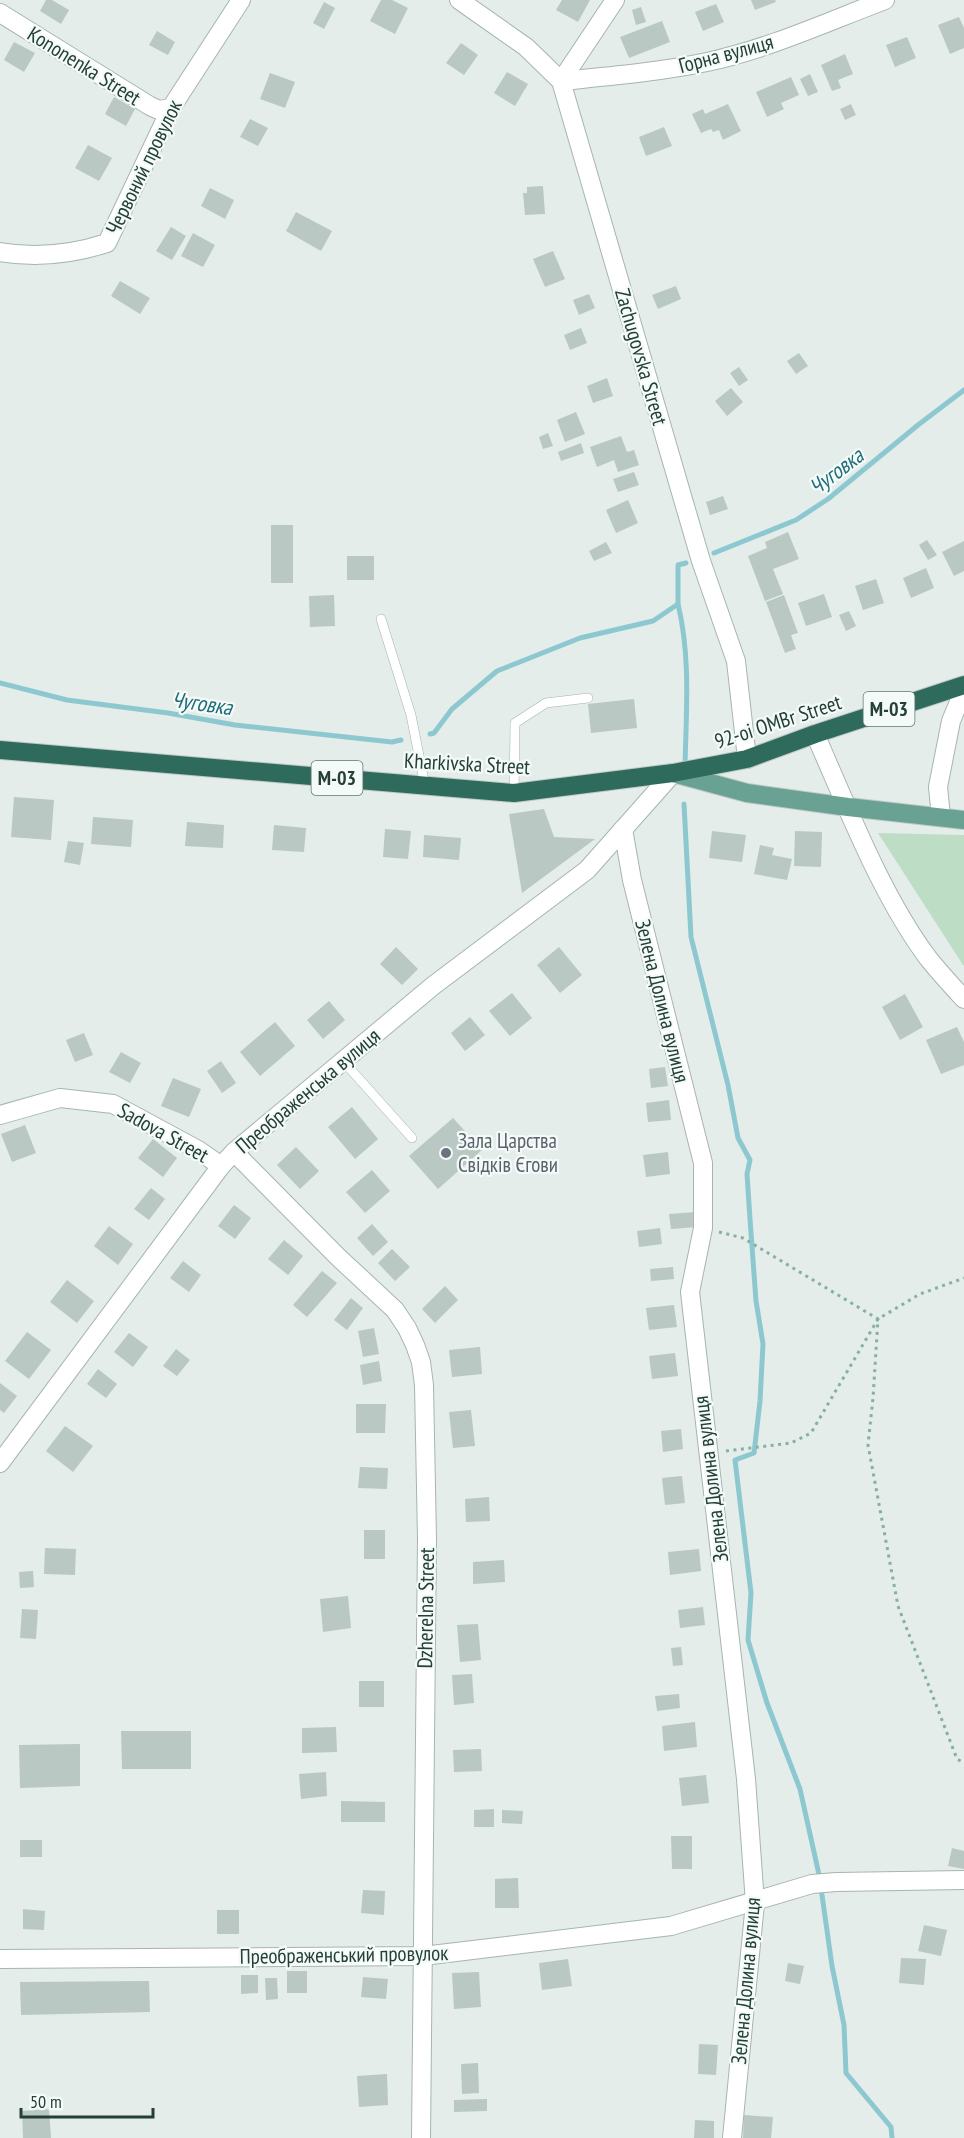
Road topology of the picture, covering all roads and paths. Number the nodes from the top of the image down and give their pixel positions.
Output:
1 (241, 0) edge
2 (459, 0) edge
3 (615, 0) edge
4 (885, 0) edge
5 (0, 13) edge
6 (561, 81) junction
7 (171, 108) junction
8 (0, 252) edge
9 (381, 619) dead end
10 (964, 685) edge
11 (964, 690) edge
12 (588, 698) dead end
13 (815, 734) junction
14 (0, 750) edge
15 (747, 759) junction
16 (673, 773) junction
17 (425, 786) junction
18 (514, 793) junction
19 (848, 807) junction
20 (941, 818) junction
21 (964, 820) edge
22 (623, 829) junction
23 (964, 999) edge
24 (344, 1062) junction
25 (0, 1115) edge
26 (412, 1138) dead end
27 (234, 1152) junction
28 (220, 1166) junction
29 (703, 1228) junction
30 (964, 1278) edge
31 (878, 1319) junction
32 (742, 1448) dead end
33 (0, 1463) edge
34 (964, 1763) edge
35 (964, 1880) edge
36 (754, 1903) junction
37 (423, 1956) junction
38 (0, 1959) edge
39 (421, 2138) edge
40 (732, 2138) edge

1 - 7 street, Червоний провулок
2 - 6 street, Zachugovska Street
3 - 6 street
4 - 6 street, Горна вулиця
5 - 7 street, Kononenka Street
6 - 15 street, Zachugovska Street
7 - 8 street, Червоний провулок
9 - 17 lane
10 - 13 highway, 92-oi OMBr Street / М-03
11 - 20 street
12 - 18 lane
13 - 15 highway, 92-oi OMBr Street / М-03
13 - 19 street
14 - 17 highway, Kharkivska Street / М-03
15 - 16 highway, 92-oi OMBr Street / М-03
16 - 18 highway, Kharkivska Street / М-03
16 - 19 main road, Kharkivska Street
16 - 22 street, Преображенська вулиця
17 - 18 highway, Kharkivska Street / М-03
19 - 20 main road, Kharkivska Street
19 - 23 street
20 - 21 main road, Kharkivska Street
22 - 24 street, Преображенська вулиця
22 - 29 street, Зелена Долина вулиця
24 - 26 lane
24 - 27 street, Преображенська вулиця
25 - 28 street, Sadova Street
27 - 28 street, Преображенська вулиця
27 - 37 street, Dzherelna Street
28 - 33 street, Преображенська вулиця
29 - 31 path
29 - 36 street, Зелена Долина вулиця
30 - 31 path
31 - 32 path
31 - 34 path
35 - 36 street, Преображенський провулок
36 - 37 street, Преображенський провулок
36 - 40 street, Зелена Долина вулиця
37 - 38 street, Преображенський провулок
37 - 39 street, Dzherelna Street

